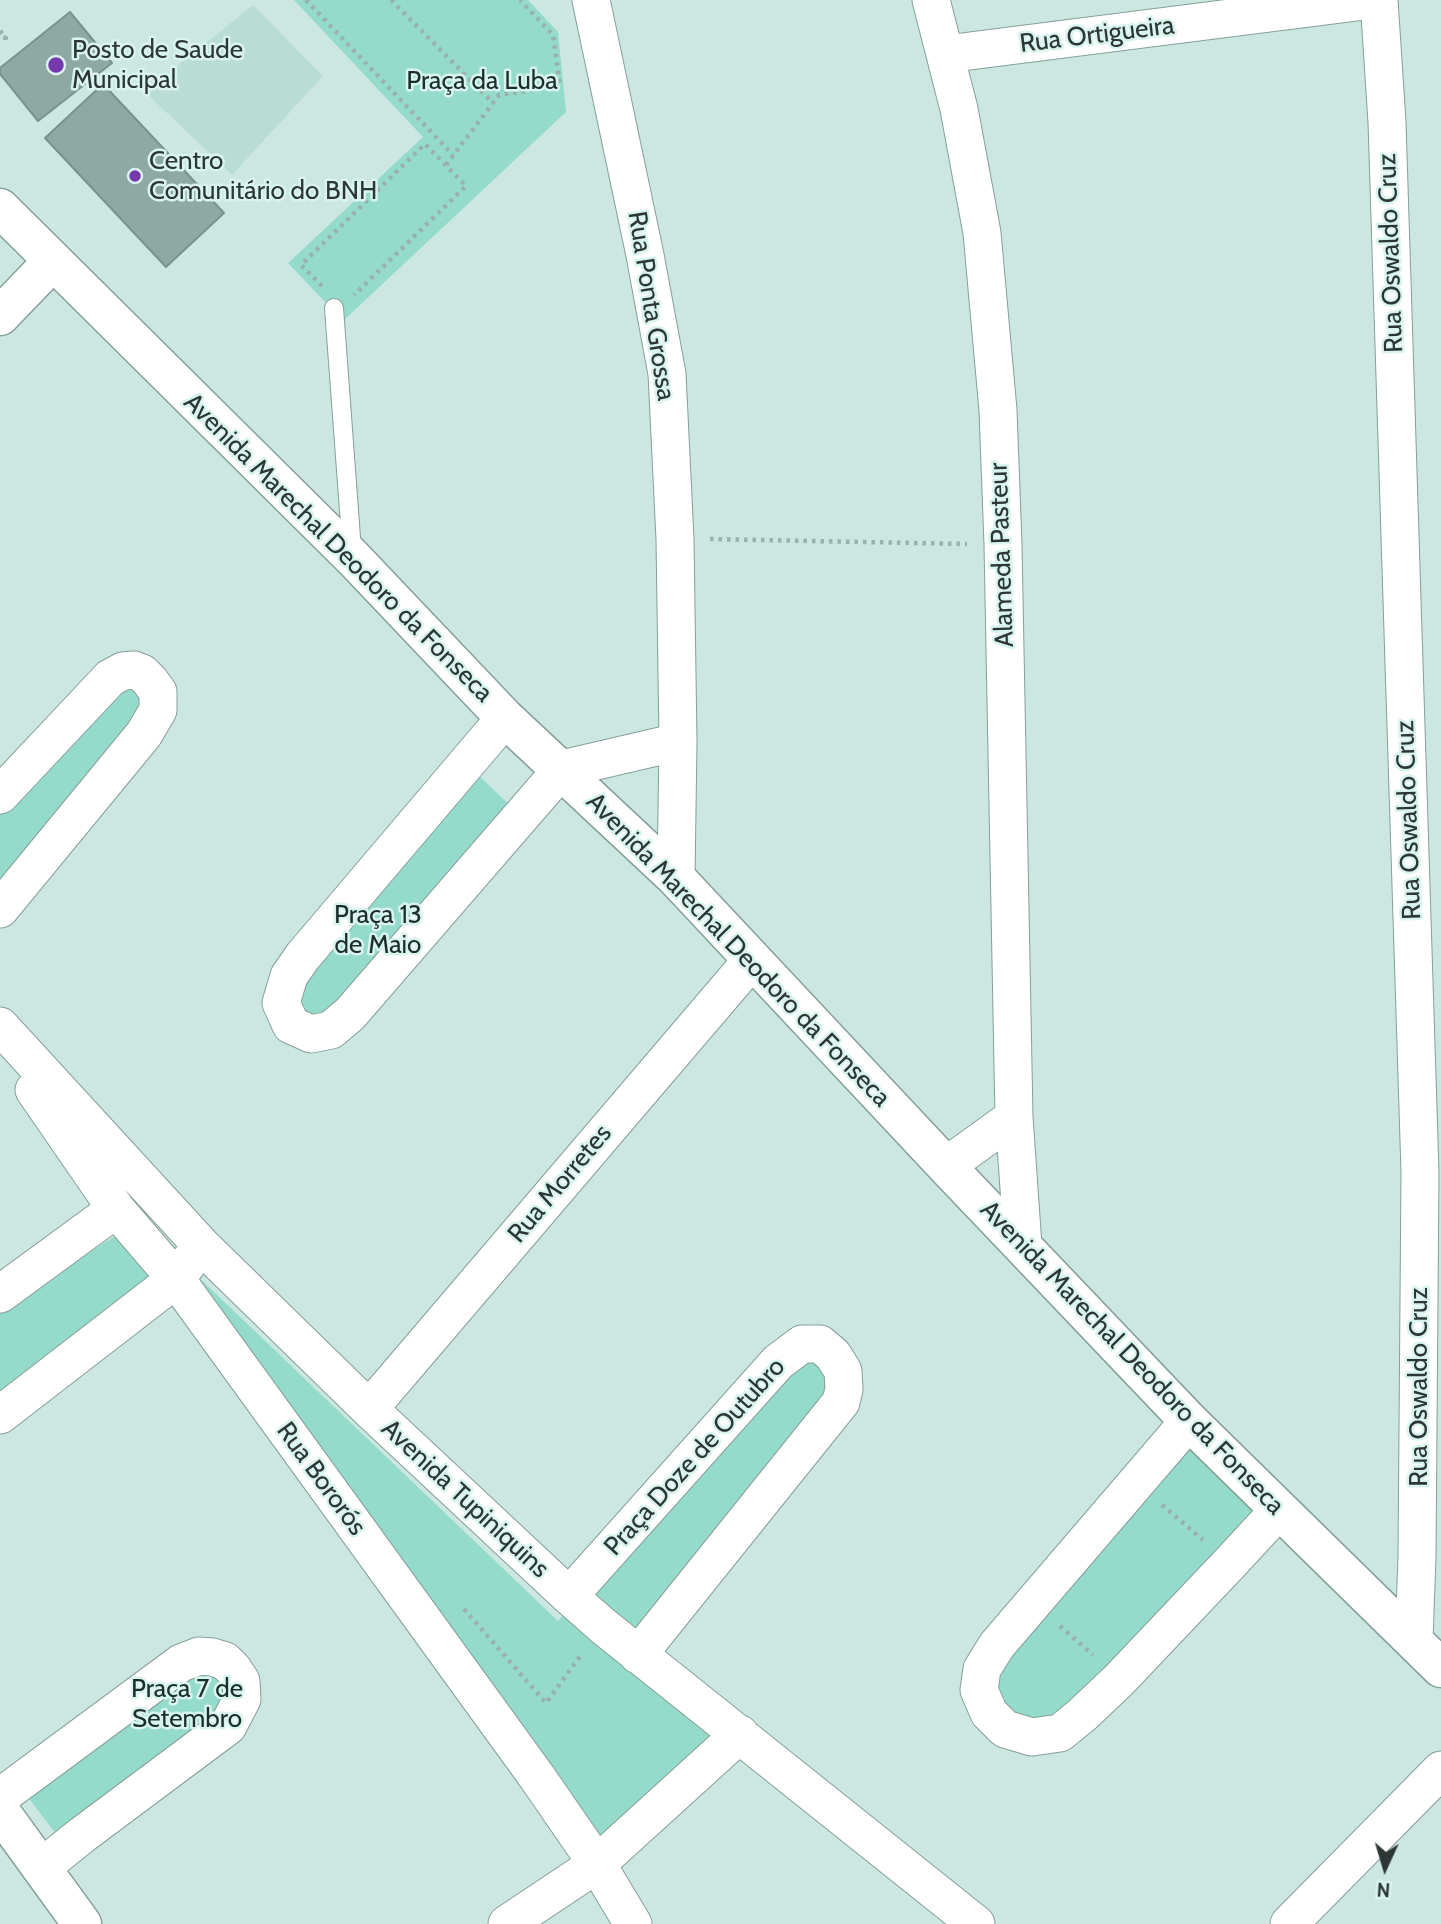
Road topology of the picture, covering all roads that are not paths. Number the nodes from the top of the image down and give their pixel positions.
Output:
1 (591, 0) edge
2 (931, 0) edge
3 (1373, 0) edge
4 (1379, 0) edge
5 (946, 54) junction
6 (0, 208) edge
7 (52, 262) junction
8 (334, 309) dead end
9 (0, 316) edge
10 (353, 558) junction
11 (505, 718) junction
12 (678, 742) junction
13 (562, 769) junction
14 (0, 795) edge
15 (676, 878) junction
16 (0, 909) edge
17 (752, 960) junction
18 (0, 1026) edge
19 (0, 1041) edge
20 (1014, 1116) junction
21 (946, 1166) junction
22 (1430, 1172) edge
23 (117, 1209) junction
24 (202, 1245) junction
25 (1023, 1246) junction
26 (176, 1279) junction
27 (0, 1294) edge
28 (369, 1409) junction
29 (0, 1415) edge
30 (1189, 1420) junction
31 (1279, 1510) junction
32 (569, 1596) junction
33 (1414, 1640) junction
34 (638, 1655) junction
35 (1441, 1668) edge
36 (740, 1734) junction
37 (1441, 1770) edge
38 (0, 1797) edge
39 (0, 1811) edge
40 (597, 1864) junction
41 (41, 1868) junction
42 (82, 1924) edge
43 (507, 1924) edge
44 (633, 1924) edge
45 (976, 1924) edge
46 (1289, 1924) edge

1 - 12 street, Rua Ponta Grossa
2 - 5 street, Alameda Pasteur
3 - 5 street, Rua Ortigueira
4 - 22 street, Rua Oswaldo Cruz
5 - 20 street, Alameda Pasteur
6 - 7 street, Avenida Marechal Deodoro da Fonseca
7 - 9 street
7 - 10 street, Avenida Marechal Deodoro da Fonseca
8 - 10 lane
10 - 11 street, Avenida Marechal Deodoro da Fonseca
11 - 13 street, Avenida Marechal Deodoro da Fonseca
11 - 13 street
12 - 13 street
12 - 15 street, Rua Ponta Grossa
13 - 15 street, Avenida Marechal Deodoro da Fonseca
14 - 16 street
15 - 17 street, Avenida Marechal Deodoro da Fonseca
17 - 21 street, Avenida Marechal Deodoro da Fonseca
17 - 28 street, Rua Morretes
18 - 24 street, Avenida Tupiniquins
19 - 23 street, Rua Bororós
20 - 21 street
20 - 25 street, Alameda Pasteur
21 - 25 street, Avenida Marechal Deodoro da Fonseca
22 - 33 street, Rua Oswaldo Cruz
23 - 26 street, Rua Bororós
23 - 27 street
24 - 26 street
24 - 28 street, Avenida Tupiniquins
25 - 30 street, Avenida Marechal Deodoro da Fonseca
26 - 29 street
26 - 40 street, Rua Bororós
28 - 32 street, Avenida Tupiniquins
30 - 31 street, Avenida Marechal Deodoro da Fonseca
30 - 31 street
31 - 33 street, Avenida Marechal Deodoro da Fonseca
32 - 34 street, Avenida Tupiniquins
32 - 34 street, Praça Doze de Outubro
33 - 35 street, Avenida Marechal Deodoro da Fonseca
34 - 36 street, Avenida Tupiniquins
36 - 40 street
36 - 45 street, Avenida Tupiniquins
37 - 46 street
38 - 41 street
39 - 41 street
40 - 43 street
40 - 44 street, Rua Bororós
41 - 42 street

